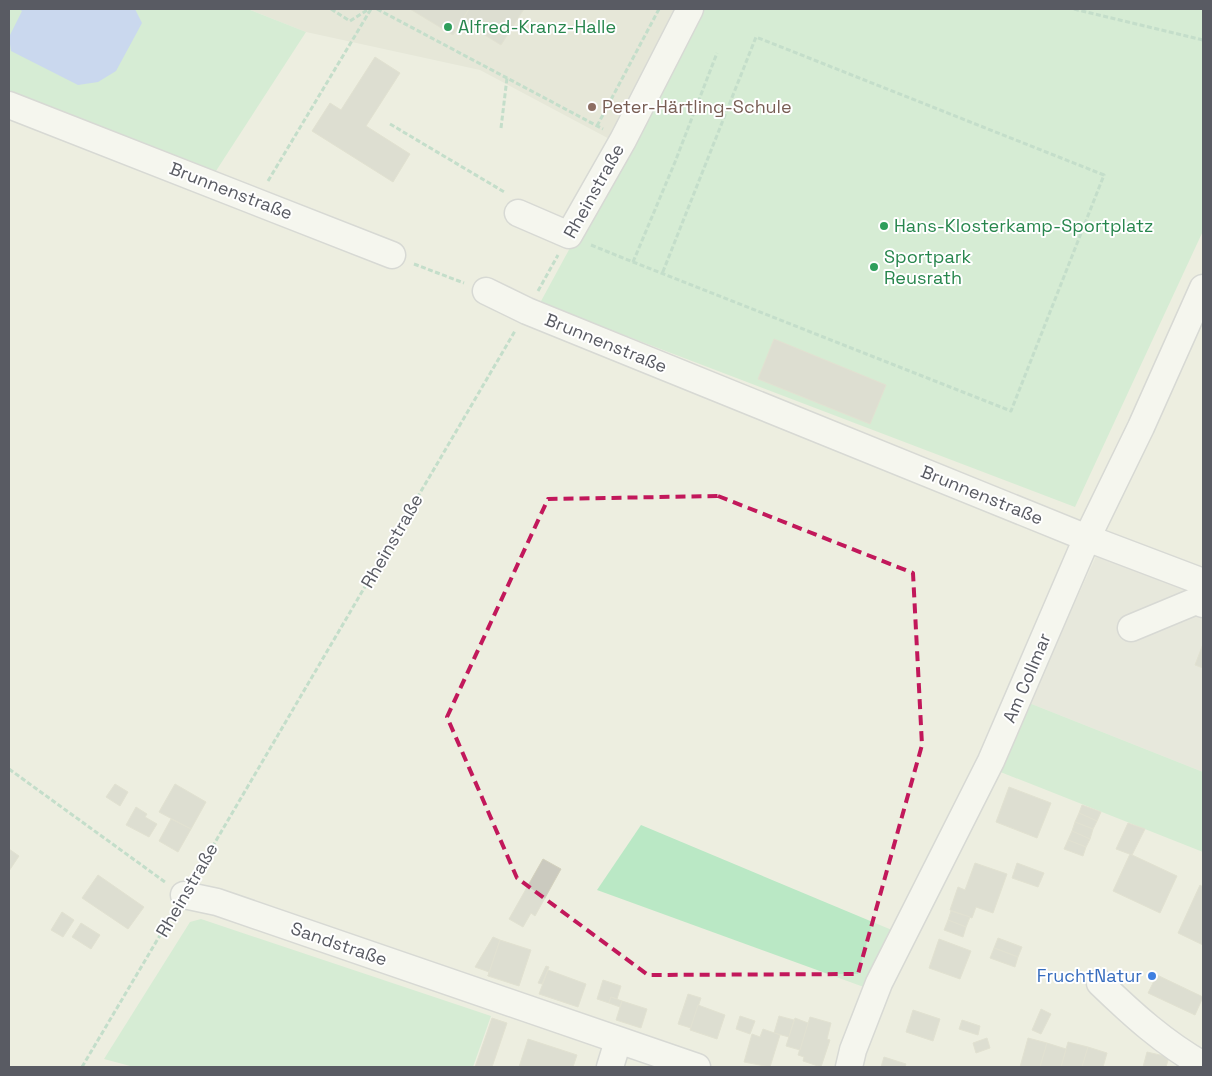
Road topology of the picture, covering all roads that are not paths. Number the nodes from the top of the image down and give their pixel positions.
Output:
1 (690, 9) edge
2 (9, 105) edge
3 (513, 203) road end
4 (392, 255) road end
5 (1203, 288) edge
6 (486, 292) road end
7 (1087, 538) junction
8 (1203, 582) edge
9 (1203, 604) edge
10 (1130, 628) dead end
11 (184, 895) road end
12 (1100, 983) dead end
13 (618, 1041) junction
14 (1203, 1065) edge
15 (610, 1067) edge
16 (697, 1067) edge
17 (849, 1067) edge

1 - 3 street, Rheinstraße
2 - 4 street, Brunnenstraße
5 - 7 street, Am Collmar
6 - 7 street, Brunnenstraße
7 - 8 street, Brunnenstraße
7 - 17 street, Am Collmar
9 - 10 street
11 - 13 street, Sandstraße
12 - 14 street
13 - 15 street
13 - 16 street, Sandstraße

